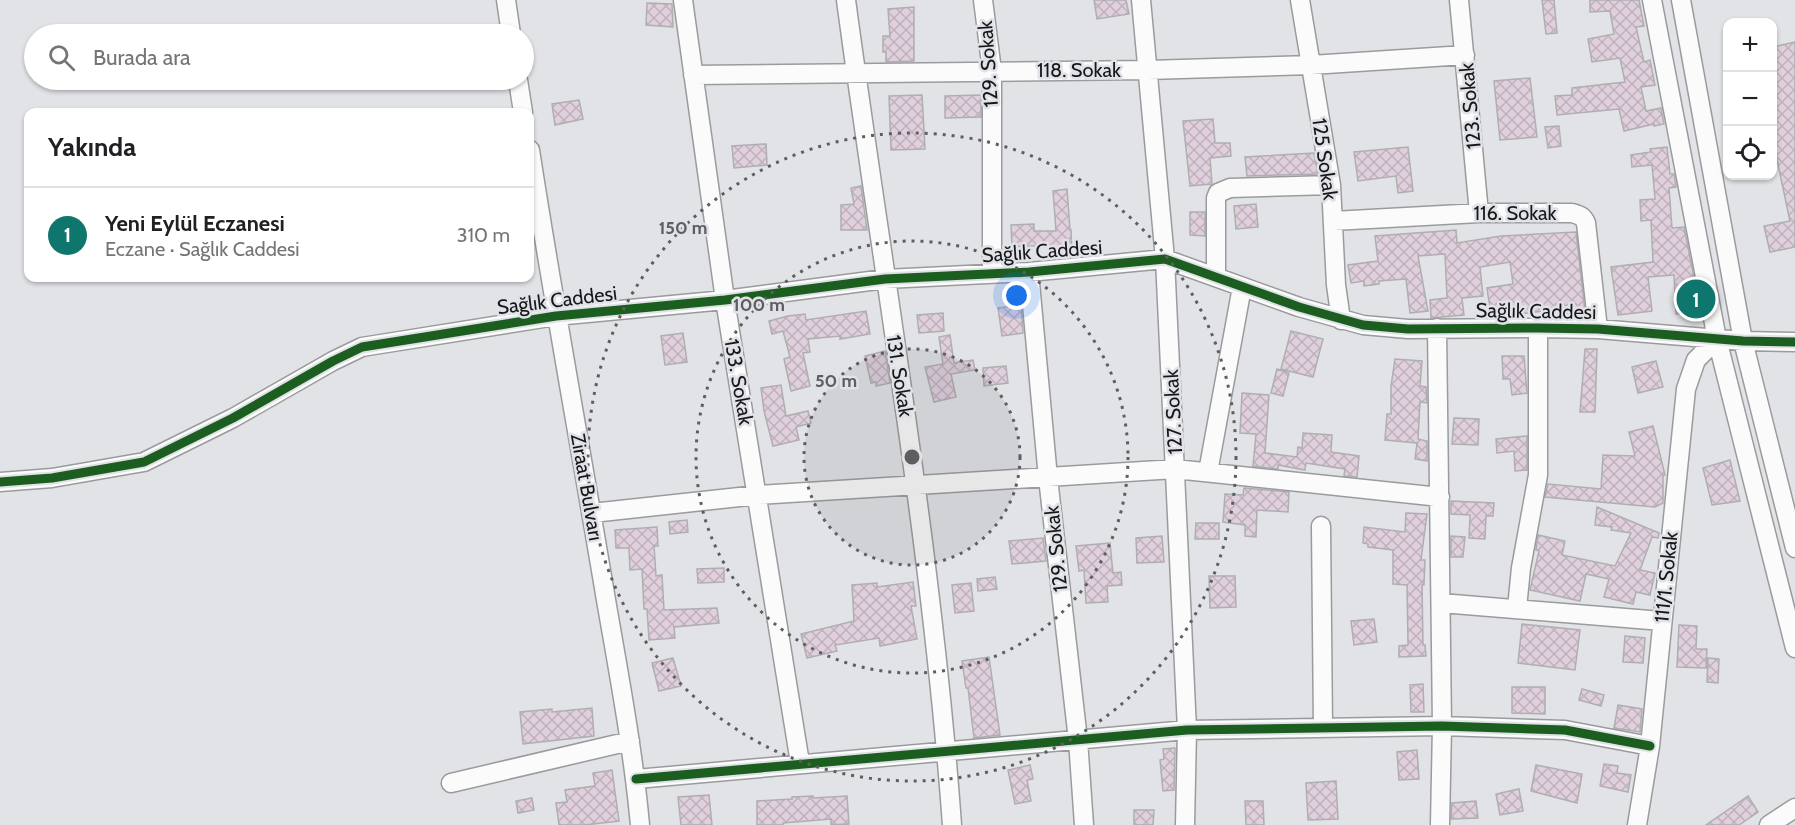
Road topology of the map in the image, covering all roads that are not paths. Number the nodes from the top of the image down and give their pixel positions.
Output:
1 (506, 0) edge
2 (683, 0) edge
3 (846, 0) edge
4 (983, 0) edge
5 (1141, 0) edge
6 (1300, 0) edge
7 (1459, 0) edge
8 (1652, 0) edge
9 (1681, 0) edge
10 (510, 24) edge
11 (1465, 55) junction
12 (1311, 65) junction
13 (1148, 70) junction
14 (992, 71) junction
15 (855, 73) junction
16 (693, 75) junction
17 (520, 90) edge
18 (523, 108) edge
19 (534, 176) edge
20 (1330, 185) junction
21 (1479, 213) junction
22 (1334, 221) junction
23 (1165, 259) junction
24 (1029, 272) junction
25 (992, 273) junction
26 (1215, 277) junction
27 (885, 279) junction
28 (1242, 287) junction
29 (725, 300) junction
30 (556, 316) junction
31 (1341, 320) junction
32 (1538, 327) junction
33 (1437, 328) junction
34 (1598, 329) junction
35 (1717, 339) junction
36 (1743, 341) junction
37 (1795, 342) edge
38 (1175, 469) junction
39 (1208, 472) junction
40 (1048, 478) junction
41 (0, 482) edge
42 (916, 484) junction
43 (758, 495) junction
44 (1440, 497) junction
45 (592, 513) junction
46 (1321, 526) dead end
47 (1795, 548) edge
48 (1441, 603) junction
49 (1517, 608) junction
50 (1662, 621) junction
51 (1795, 648) edge
52 (1442, 726) junction
53 (1323, 728) junction
54 (1187, 730) junction
55 (1078, 740) junction
56 (630, 741) junction
57 (1650, 746) junction
58 (947, 751) junction
59 (800, 763) junction
60 (636, 779) junction
61 (451, 783) dead end
62 (1795, 808) edge
63 (640, 825) edge
64 (952, 825) edge
65 (1084, 825) edge
66 (1185, 825) edge
67 (1440, 825) edge
68 (1637, 825) edge
69 (1769, 825) edge

1 - 10 street
2 - 16 street, 133. Sokak
3 - 15 street, 131. Sokak
4 - 14 street, 129. Sokak
5 - 13 street, 127. Sokak
6 - 12 street, 125 Sokak
7 - 11 street, 123. Sokak
8 - 35 street
9 - 36 street
11 - 12 street, 118. Sokak
11 - 21 street, 123. Sokak
12 - 13 street, 118. Sokak
12 - 20 street, 125 Sokak
13 - 14 street, 118. Sokak
13 - 23 street, 127. Sokak
14 - 15 street, 118. Sokak
14 - 25 street, 129. Sokak
15 - 16 street, 118. Sokak
15 - 27 street, 131. Sokak
16 - 29 street, 133. Sokak
17 - 18 street
19 - 30 street, Ziraat Bulvarı
20 - 22 street, 125 Sokak
20 - 26 street
21 - 22 street, 116. Sokak
21 - 34 street, 116. Sokak
22 - 31 street, 125 Sokak
23 - 24 street, Sağlık Caddesi
23 - 26 street, Sağlık Caddesi
23 - 38 street, 127. Sokak
24 - 25 street, Sağlık Caddesi
24 - 40 street, 129. Sokak
25 - 27 street, Sağlık Caddesi
26 - 28 street, Sağlık Caddesi
27 - 29 street, Sağlık Caddesi
27 - 42 street, 131. Sokak
28 - 31 street, Sağlık Caddesi
28 - 39 street
29 - 30 street, Sağlık Caddesi
29 - 43 street, 133. Sokak
30 - 41 street, Sağlık Caddesi
30 - 45 street, Ziraat Bulvarı
31 - 33 street, Sağlık Caddesi
32 - 33 street, Sağlık Caddesi
32 - 34 street, Sağlık Caddesi
32 - 49 street
33 - 44 street
34 - 35 street, Sağlık Caddesi
35 - 36 street, Sağlık Caddesi
35 - 50 street, 111/1. Sokak
35 - 51 street
36 - 37 street, Sağlık Caddesi
36 - 47 street
38 - 39 street
38 - 40 street
38 - 54 street, 127. Sokak
39 - 44 street
40 - 42 street
40 - 55 street, 129. Sokak
42 - 43 street
42 - 58 street, 131. Sokak
43 - 45 street
43 - 59 street, 133. Sokak
44 - 48 street
45 - 56 street, Ziraat Bulvarı
46 - 53 street
48 - 49 street
48 - 52 street
49 - 50 street
50 - 57 street, 111/1. Sokak
52 - 53 street
52 - 57 street
52 - 67 street
53 - 54 street
54 - 55 street
54 - 66 street, 127. Sokak
55 - 58 street
55 - 65 street, 129. Sokak
56 - 60 street, Ziraat Bulvarı
56 - 61 street
57 - 68 street, 111/1. Sokak
58 - 59 street
58 - 64 street, 131. Sokak
59 - 60 street
60 - 63 street, Ziraat Bulvarı
62 - 69 street

